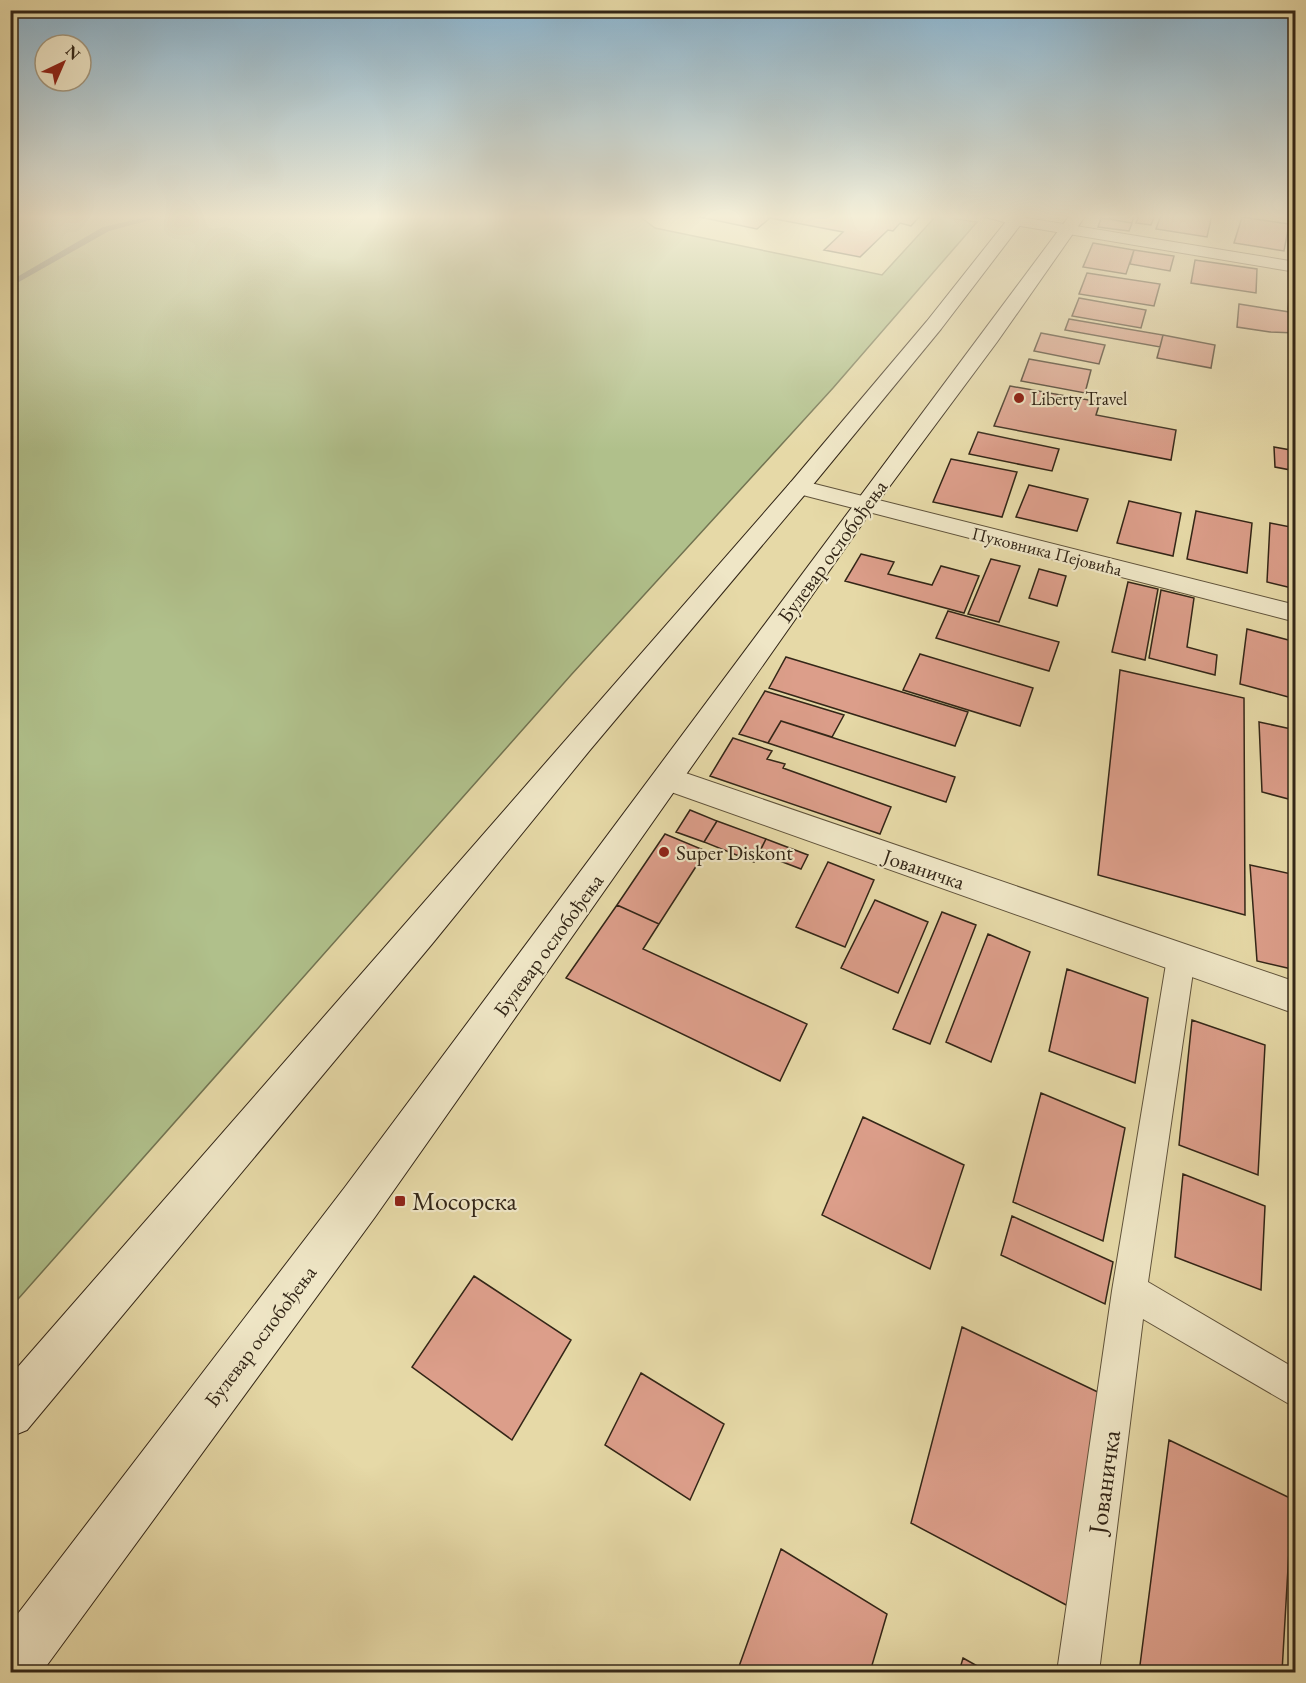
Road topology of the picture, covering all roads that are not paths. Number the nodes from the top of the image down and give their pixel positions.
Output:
1 (959, 294) edge
2 (1022, 294) edge
3 (799, 487) junction
4 (864, 505) junction
5 (1296, 614) edge
6 (668, 779) junction
7 (1180, 958) junction
8 (1296, 998) edge
9 (1129, 1291) junction
10 (1296, 1390) edge
11 (10, 1413) edge
12 (10, 1670) edge
13 (1078, 1672) edge

1 - 3 main road
2 - 4 main road, Булевар ослобођења
3 - 4 main road, Пуковника Пејовића
3 - 11 main road
4 - 5 main road, Пуковника Пејовића
4 - 6 main road, Булевар ослобођења
6 - 7 main road, Јованичка
6 - 12 main road, Булевар ослобођења
7 - 8 main road, Јованичка
7 - 9 lane, Јованичка
9 - 10 lane
9 - 13 lane, Јованичка

